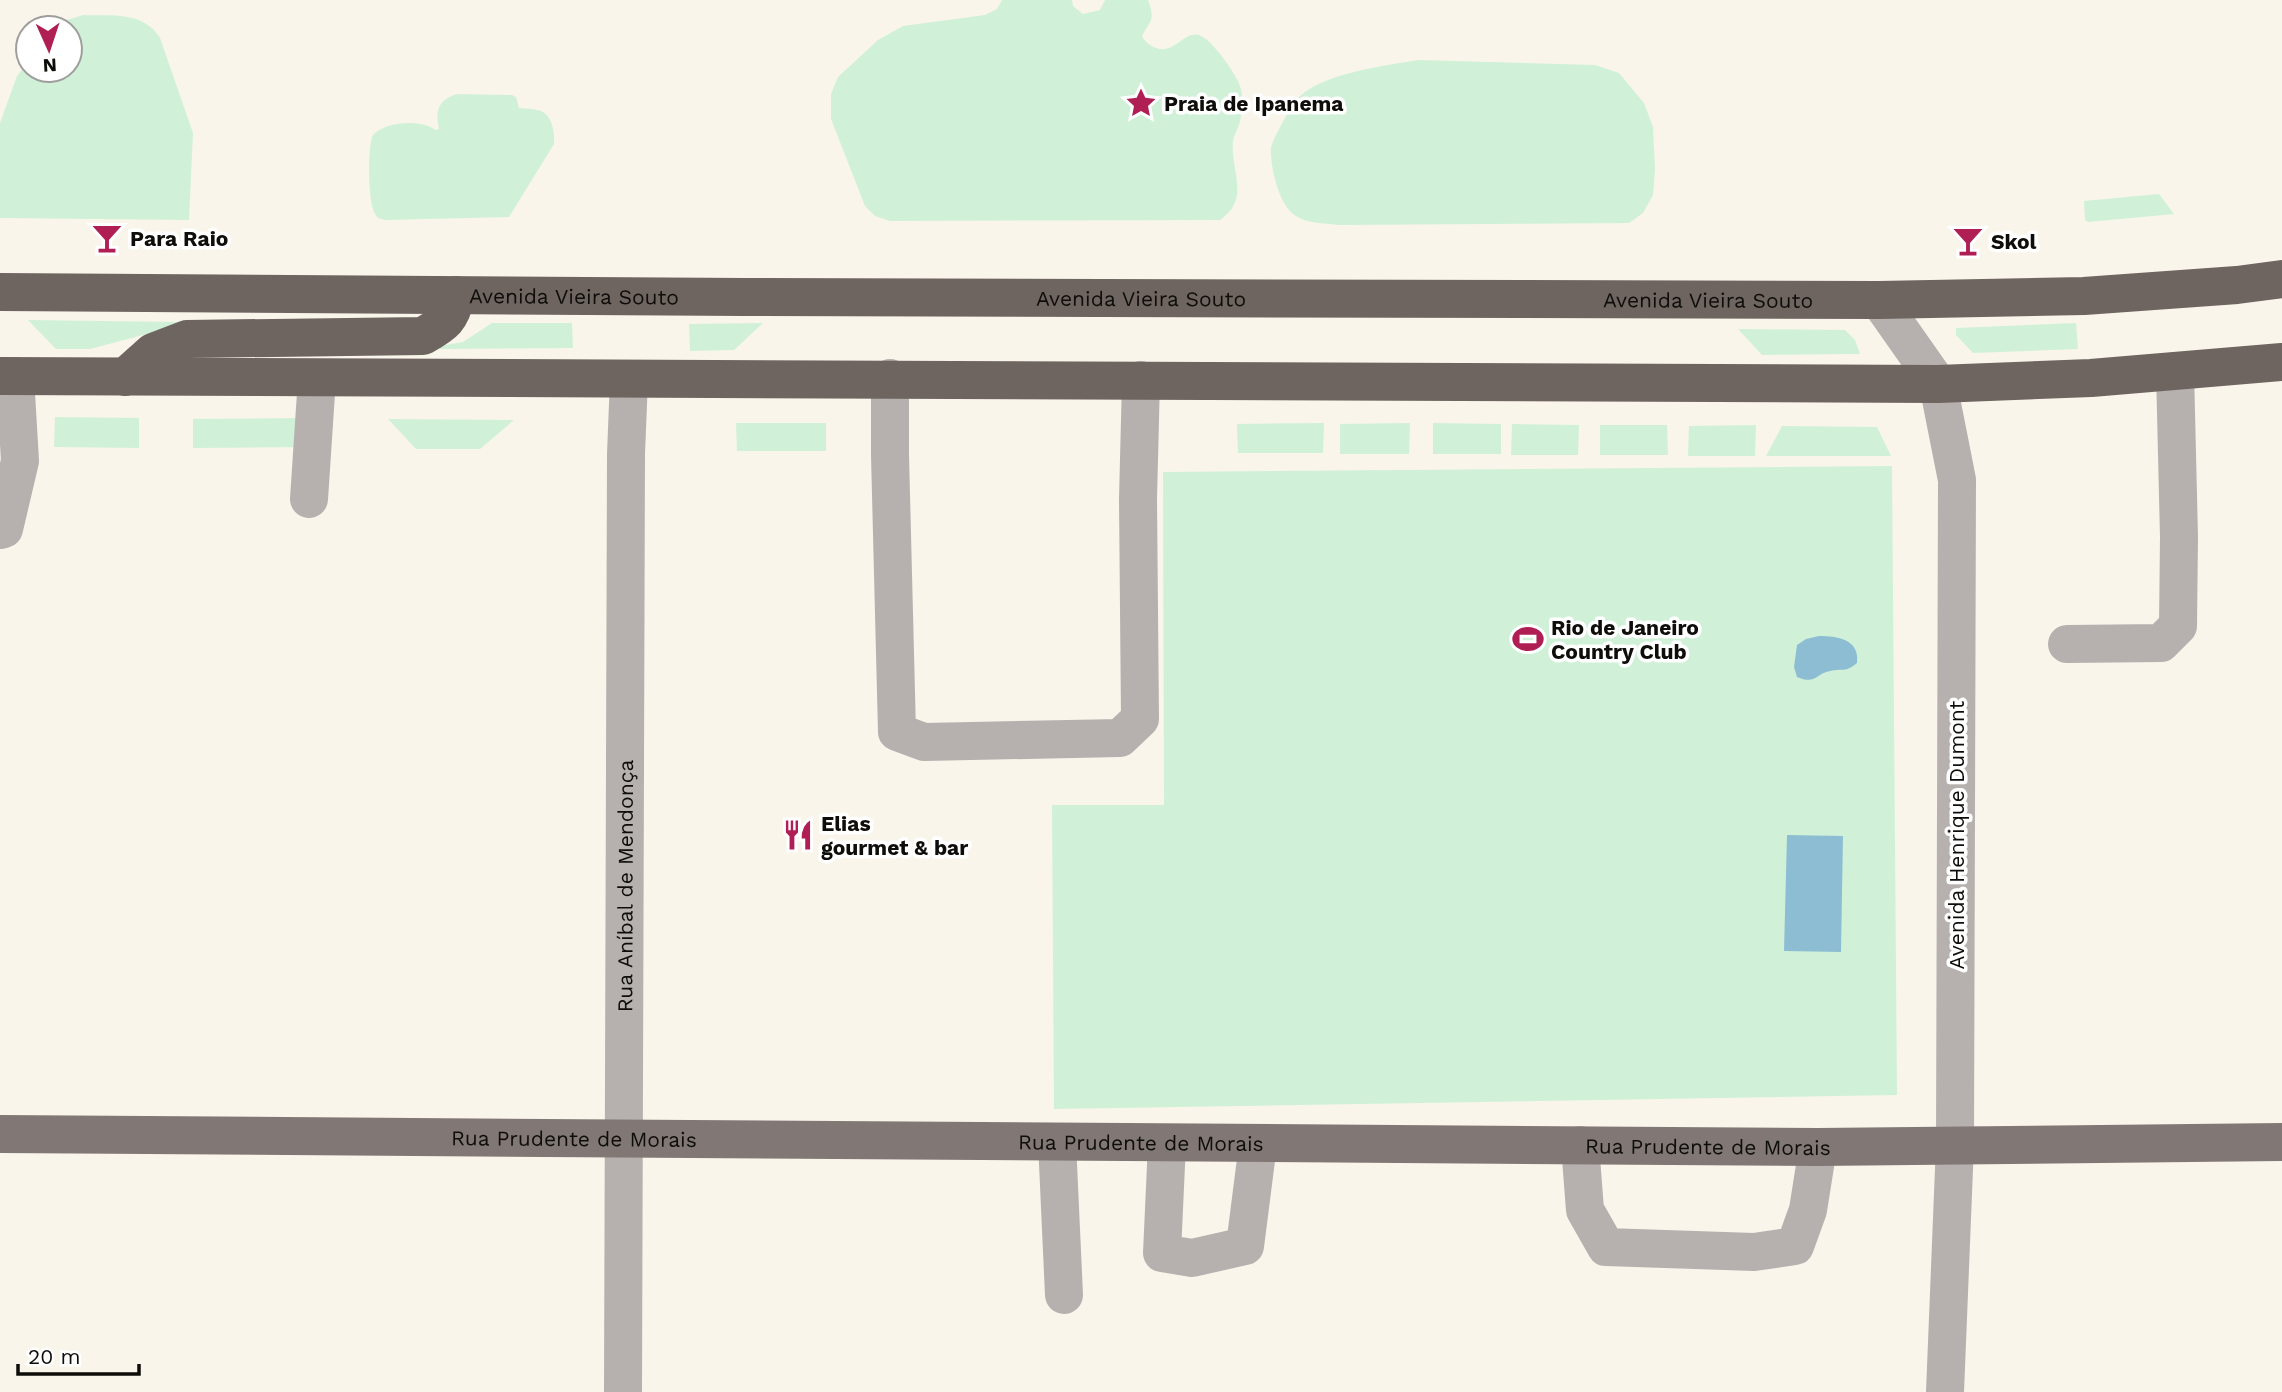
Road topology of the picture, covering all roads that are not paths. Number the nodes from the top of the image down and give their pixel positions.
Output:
1 (2282, 279) edge
2 (0, 292) edge
3 (456, 295) junction
4 (1879, 300) junction
5 (2282, 362) edge
6 (2175, 370) junction
7 (8, 376) edge
8 (125, 377) junction
9 (317, 378) junction
10 (899, 378) junction
11 (629, 379) junction
12 (1141, 380) junction
13 (1938, 384) junction
14 (309, 499) dead end
15 (0, 530) edge
16 (910, 537) dead end
17 (2067, 644) dead end
18 (0, 1134) edge
19 (624, 1140) junction
20 (1057, 1142) junction
21 (2282, 1142) edge
22 (1167, 1143) junction
23 (1258, 1144) junction
24 (1955, 1144) junction
25 (1580, 1145) junction
26 (1818, 1147) junction
27 (1064, 1295) dead end
28 (623, 1392) edge
29 (1945, 1392) edge

1 - 4 highway, Avenida Vieira Souto
2 - 3 highway, Avenida Vieira Souto
3 - 4 highway, Avenida Vieira Souto
3 - 8 highway
4 - 13 street, Avenida Henrique Dumont
5 - 6 highway
6 - 13 highway
6 - 17 street
7 - 8 highway
7 - 15 street
8 - 9 highway
9 - 11 highway
9 - 14 street
10 - 11 highway
10 - 12 highway
10 - 12 street
10 - 16 street
11 - 19 street, Rua Aníbal de Mendonça
12 - 13 highway
13 - 24 street, Avenida Henrique Dumont
18 - 19 main road, Rua Prudente de Morais
19 - 20 main road, Rua Prudente de Morais
19 - 28 street, Rua Aníbal de Mendonça
20 - 22 main road, Rua Prudente de Morais
20 - 27 street
21 - 24 main road, Rua Prudente de Morais
22 - 23 main road, Rua Prudente de Morais
22 - 23 street
23 - 25 main road, Rua Prudente de Morais
24 - 26 main road, Rua Prudente de Morais
24 - 29 street, Avenida Henrique Dumont
25 - 26 main road, Rua Prudente de Morais
25 - 26 street

